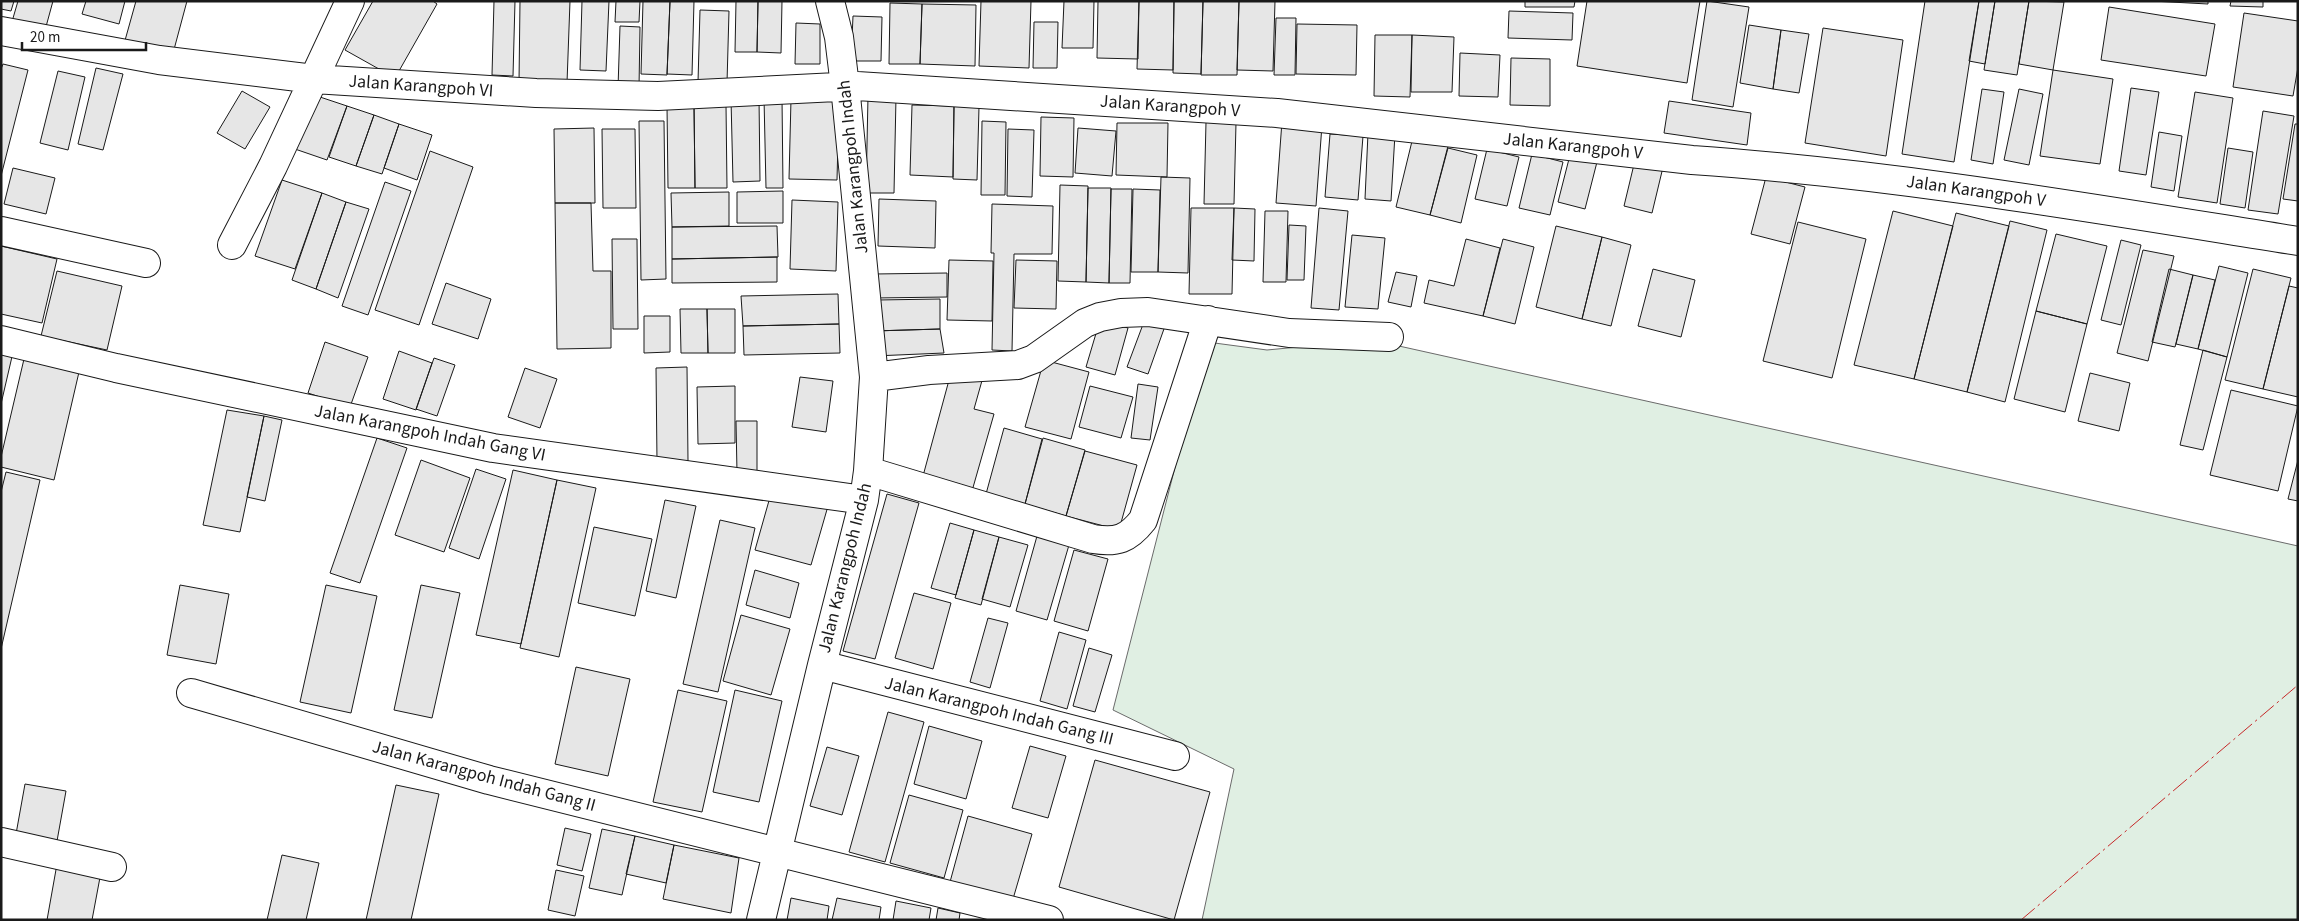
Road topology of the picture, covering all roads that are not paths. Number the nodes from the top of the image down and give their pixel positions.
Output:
1 (350, 1) edge
2 (830, 1) edge
3 (1, 31) edge
4 (314, 79) junction
5 (845, 86) junction
6 (1, 231) edge
7 (2298, 242) edge
8 (232, 246) dead end
9 (146, 263) dead end
10 (1208, 320) junction
11 (1389, 337) dead end
12 (1, 340) edge
13 (874, 377) junction
14 (868, 471) junction
15 (864, 500) junction
16 (822, 665) junction
17 (191, 693) dead end
18 (1176, 756) dead end
19 (1, 842) edge
20 (778, 853) junction
21 (112, 868) dead end
22 (761, 920) edge
23 (1049, 920) edge

1 - 4 street
2 - 5 street, Jalan Karangpoh Indah
3 - 4 street, Jalan Karangpoh VI
4 - 5 street, Jalan Karangpoh VI
4 - 8 street
5 - 7 street, Jalan Karangpoh V
5 - 13 street, Jalan Karangpoh Indah
6 - 9 street
10 - 11 street
10 - 13 street
10 - 14 street
12 - 15 street, Jalan Karangpoh Indah Gang VI
13 - 14 street, Jalan Karangpoh Indah
14 - 15 street, Jalan Karangpoh Indah
15 - 16 street, Jalan Karangpoh Indah
16 - 18 street, Jalan Karangpoh Indah Gang III
16 - 20 street, Jalan Karangpoh Indah
17 - 20 street, Jalan Karangpoh Indah Gang II
19 - 21 street
20 - 22 street, Jalan Karangpoh Indah
20 - 23 street, Jalan Karangpoh Indah Gang II

